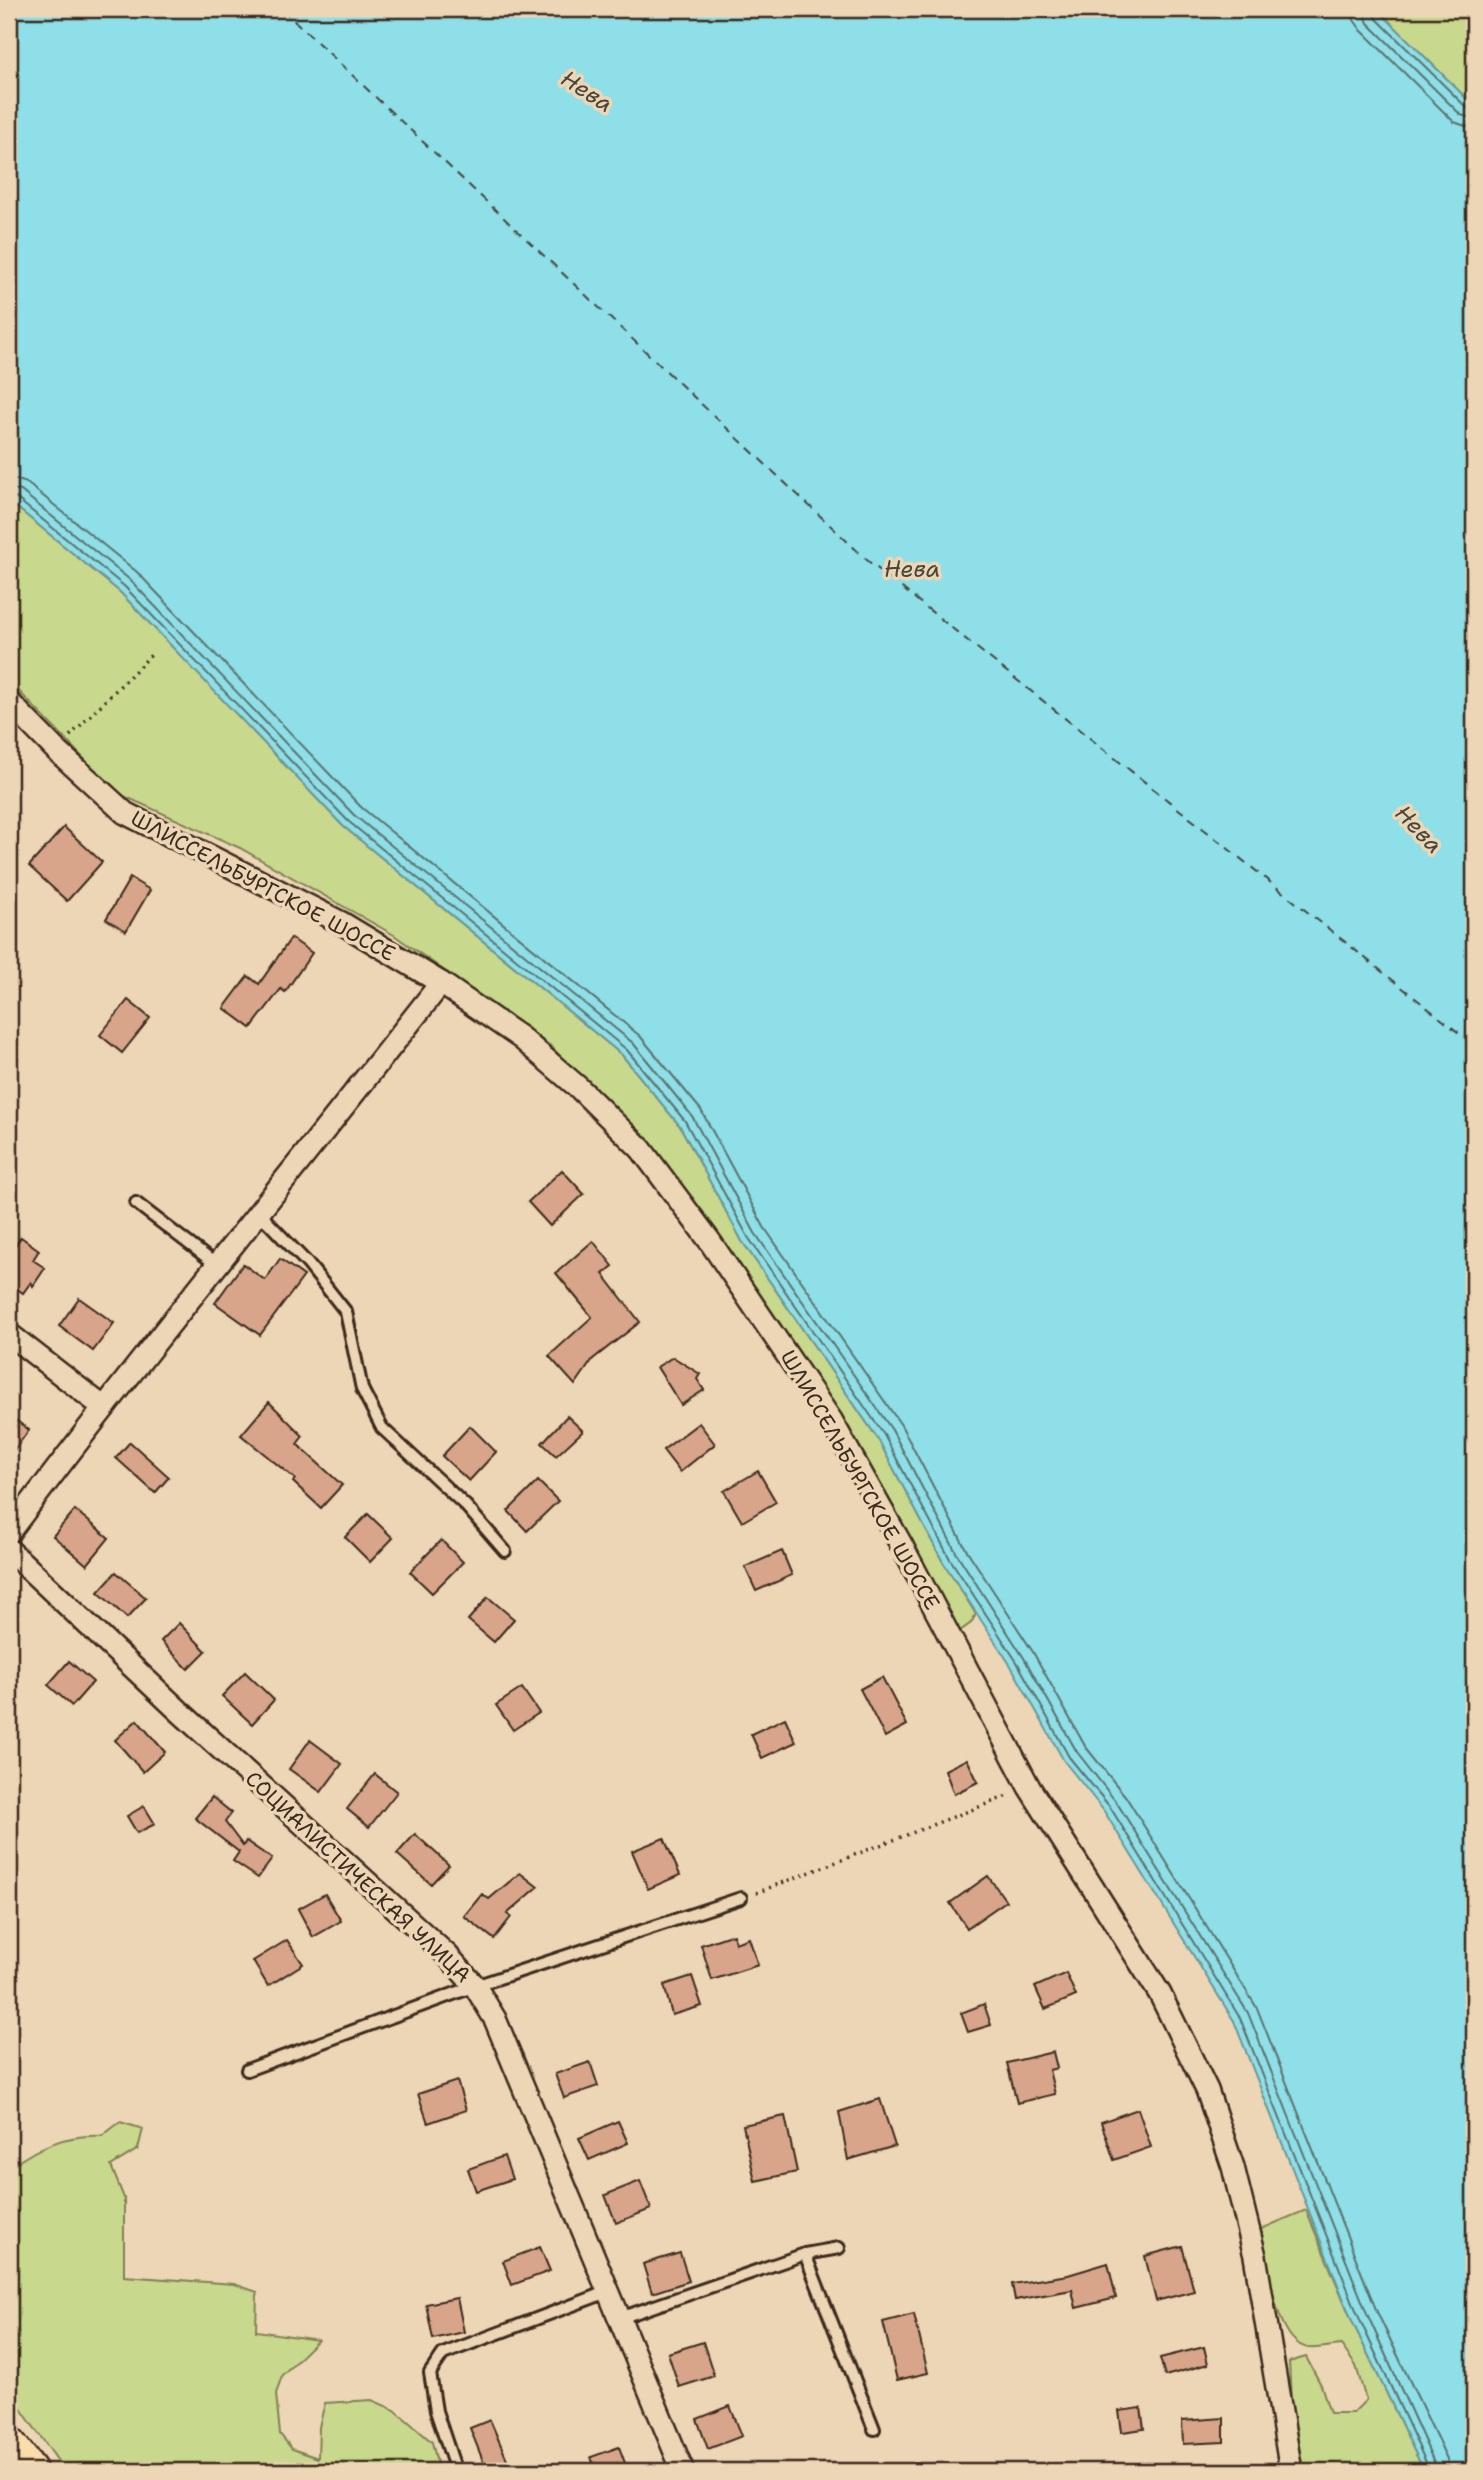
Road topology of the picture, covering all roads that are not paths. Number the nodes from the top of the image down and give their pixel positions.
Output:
1 (9, 702) edge
2 (441, 984) junction
3 (136, 1203) dead end
4 (260, 1214) junction
5 (218, 1266) junction
6 (9, 1334) edge
7 (103, 1407) junction
8 (9, 1532) edge
9 (9, 1550) edge
10 (505, 1551) dead end
11 (741, 1898) road end
12 (475, 1986) junction
13 (247, 2070) dead end
14 (839, 2248) dead end
15 (805, 2254) junction
16 (610, 2291) junction
17 (620, 2318) junction
18 (874, 2429) dead end
19 (9, 2445) edge
20 (30, 2471) edge
21 (456, 2471) edge
22 (683, 2471) edge
23 (1291, 2471) edge

1 - 2 street, ШЛИССЕЛЬБУРГСКОЕ ШОССЕ
2 - 4 street
2 - 23 street, ШЛИССЕЛЬБУРГСКОЕ ШОССЕ
3 - 5 lane
4 - 5 street
4 - 10 lane
5 - 7 street
6 - 7 street
7 - 8 street
9 - 12 street, СОЦИАЛИСТИЧЕСКАЯ УЛИЦА
11 - 12 lane
12 - 13 lane
12 - 16 street, СОЦИАЛИСТИЧЕСКАЯ УЛИЦА
14 - 15 lane
15 - 17 lane
15 - 18 lane
16 - 17 street, СОЦИАЛИСТИЧЕСКАЯ УЛИЦА
16 - 21 lane
17 - 22 street, СОЦИАЛИСТИЧЕСКАЯ УЛИЦА
19 - 20 main road

